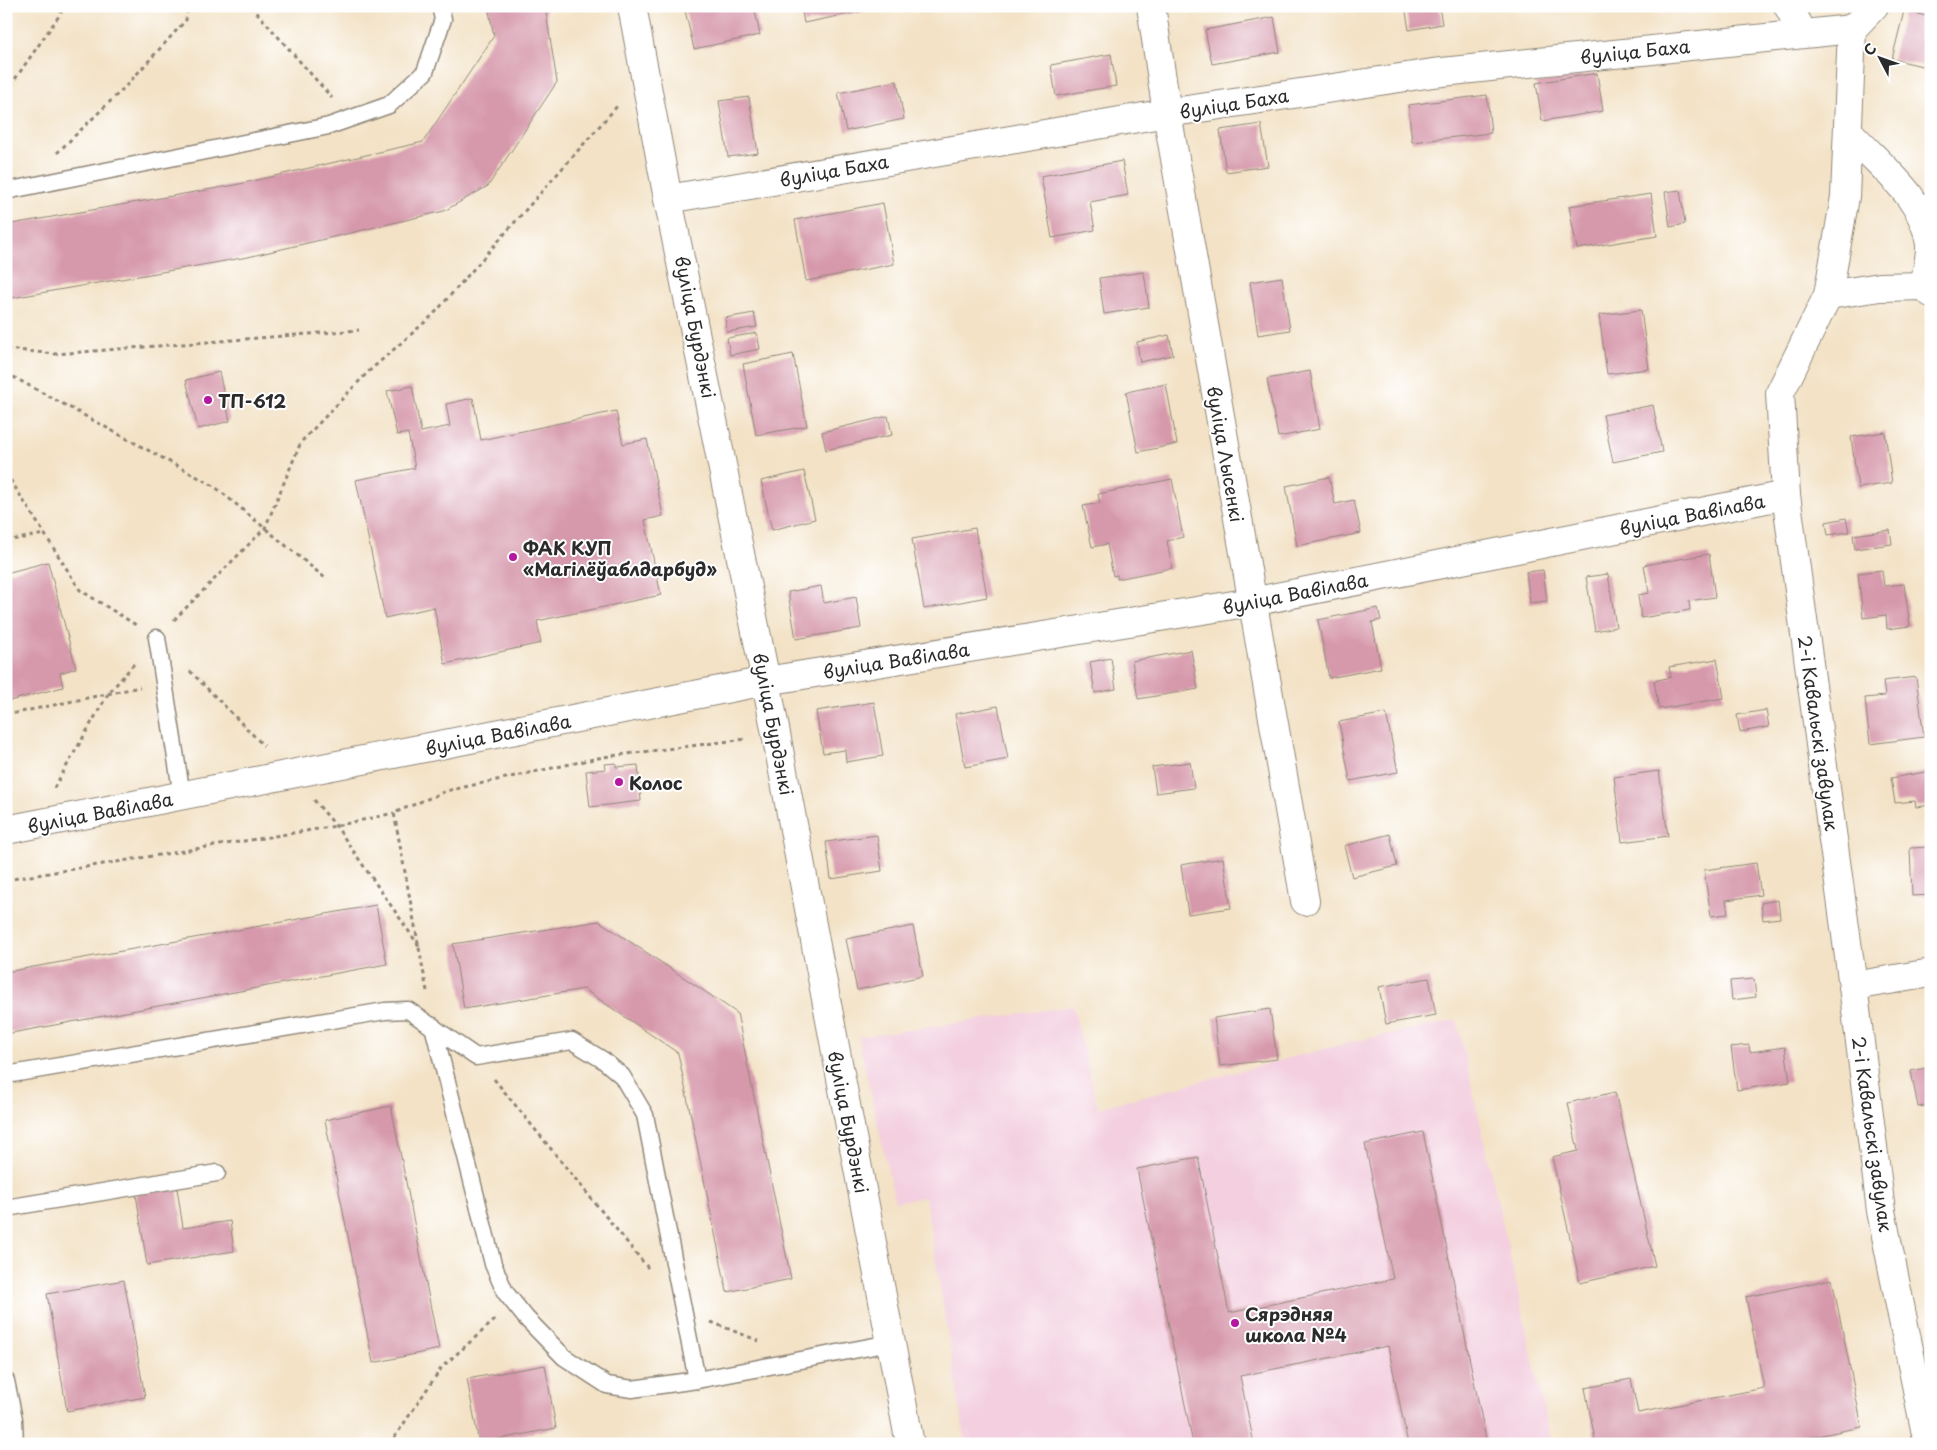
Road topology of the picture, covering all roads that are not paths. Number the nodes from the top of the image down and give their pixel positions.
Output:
1 (440, 6) edge
2 (632, 6) edge
3 (1151, 6) edge
4 (1788, 6) edge
5 (1874, 6) edge
6 (1852, 29) junction
7 (1803, 33) junction
8 (1167, 113) junction
9 (1850, 133) junction
10 (6, 192) edge
11 (668, 199) junction
12 (1927, 289) edge
13 (1828, 295) junction
14 (1786, 495) junction
15 (1252, 602) junction
16 (156, 638) road end
17 (766, 681) junction
18 (182, 796) junction
19 (6, 830) edge
20 (1305, 901) dead end
21 (1931, 973) edge
22 (1853, 986) junction
23 (433, 1026) junction
24 (6, 1075) edge
25 (217, 1173) dead end
26 (6, 1208) edge
27 (890, 1343) junction
28 (696, 1380) junction
29 (6, 1381) edge
30 (15, 1444) edge
31 (910, 1444) edge
32 (1928, 1444) edge

1 - 10 lane
2 - 11 street, вуліца Бурдэнкі
3 - 8 street, вуліца Лысенкі
4 - 7 street
5 - 6 street
6 - 7 street
6 - 9 street, 2-і Кавальскі завулак
7 - 8 street, вуліца Баха
8 - 11 street, вуліца Баха
8 - 15 street, вуліца Лысенкі
9 - 12 street
9 - 13 street, 2-і Кавальскі завулак
11 - 17 street, вуліца Бурдэнкі
12 - 13 street
13 - 14 street, 2-і Кавальскі завулак
14 - 15 street, вуліца Вавілава
14 - 22 street, 2-і Кавальскі завулак
15 - 17 street, вуліца Вавілава
15 - 20 street, вуліца Лысенкі
16 - 18 lane
17 - 18 street, вуліца Вавілава
17 - 27 street, вуліца Бурдэнкі
18 - 19 street, вуліца Вавілава
21 - 22 street
22 - 32 street, 2-і Кавальскі завулак
23 - 24 lane
23 - 28 lane
23 - 28 lane
25 - 26 lane
27 - 28 lane
27 - 31 street, вуліца Бурдэнкі
29 - 30 lane

